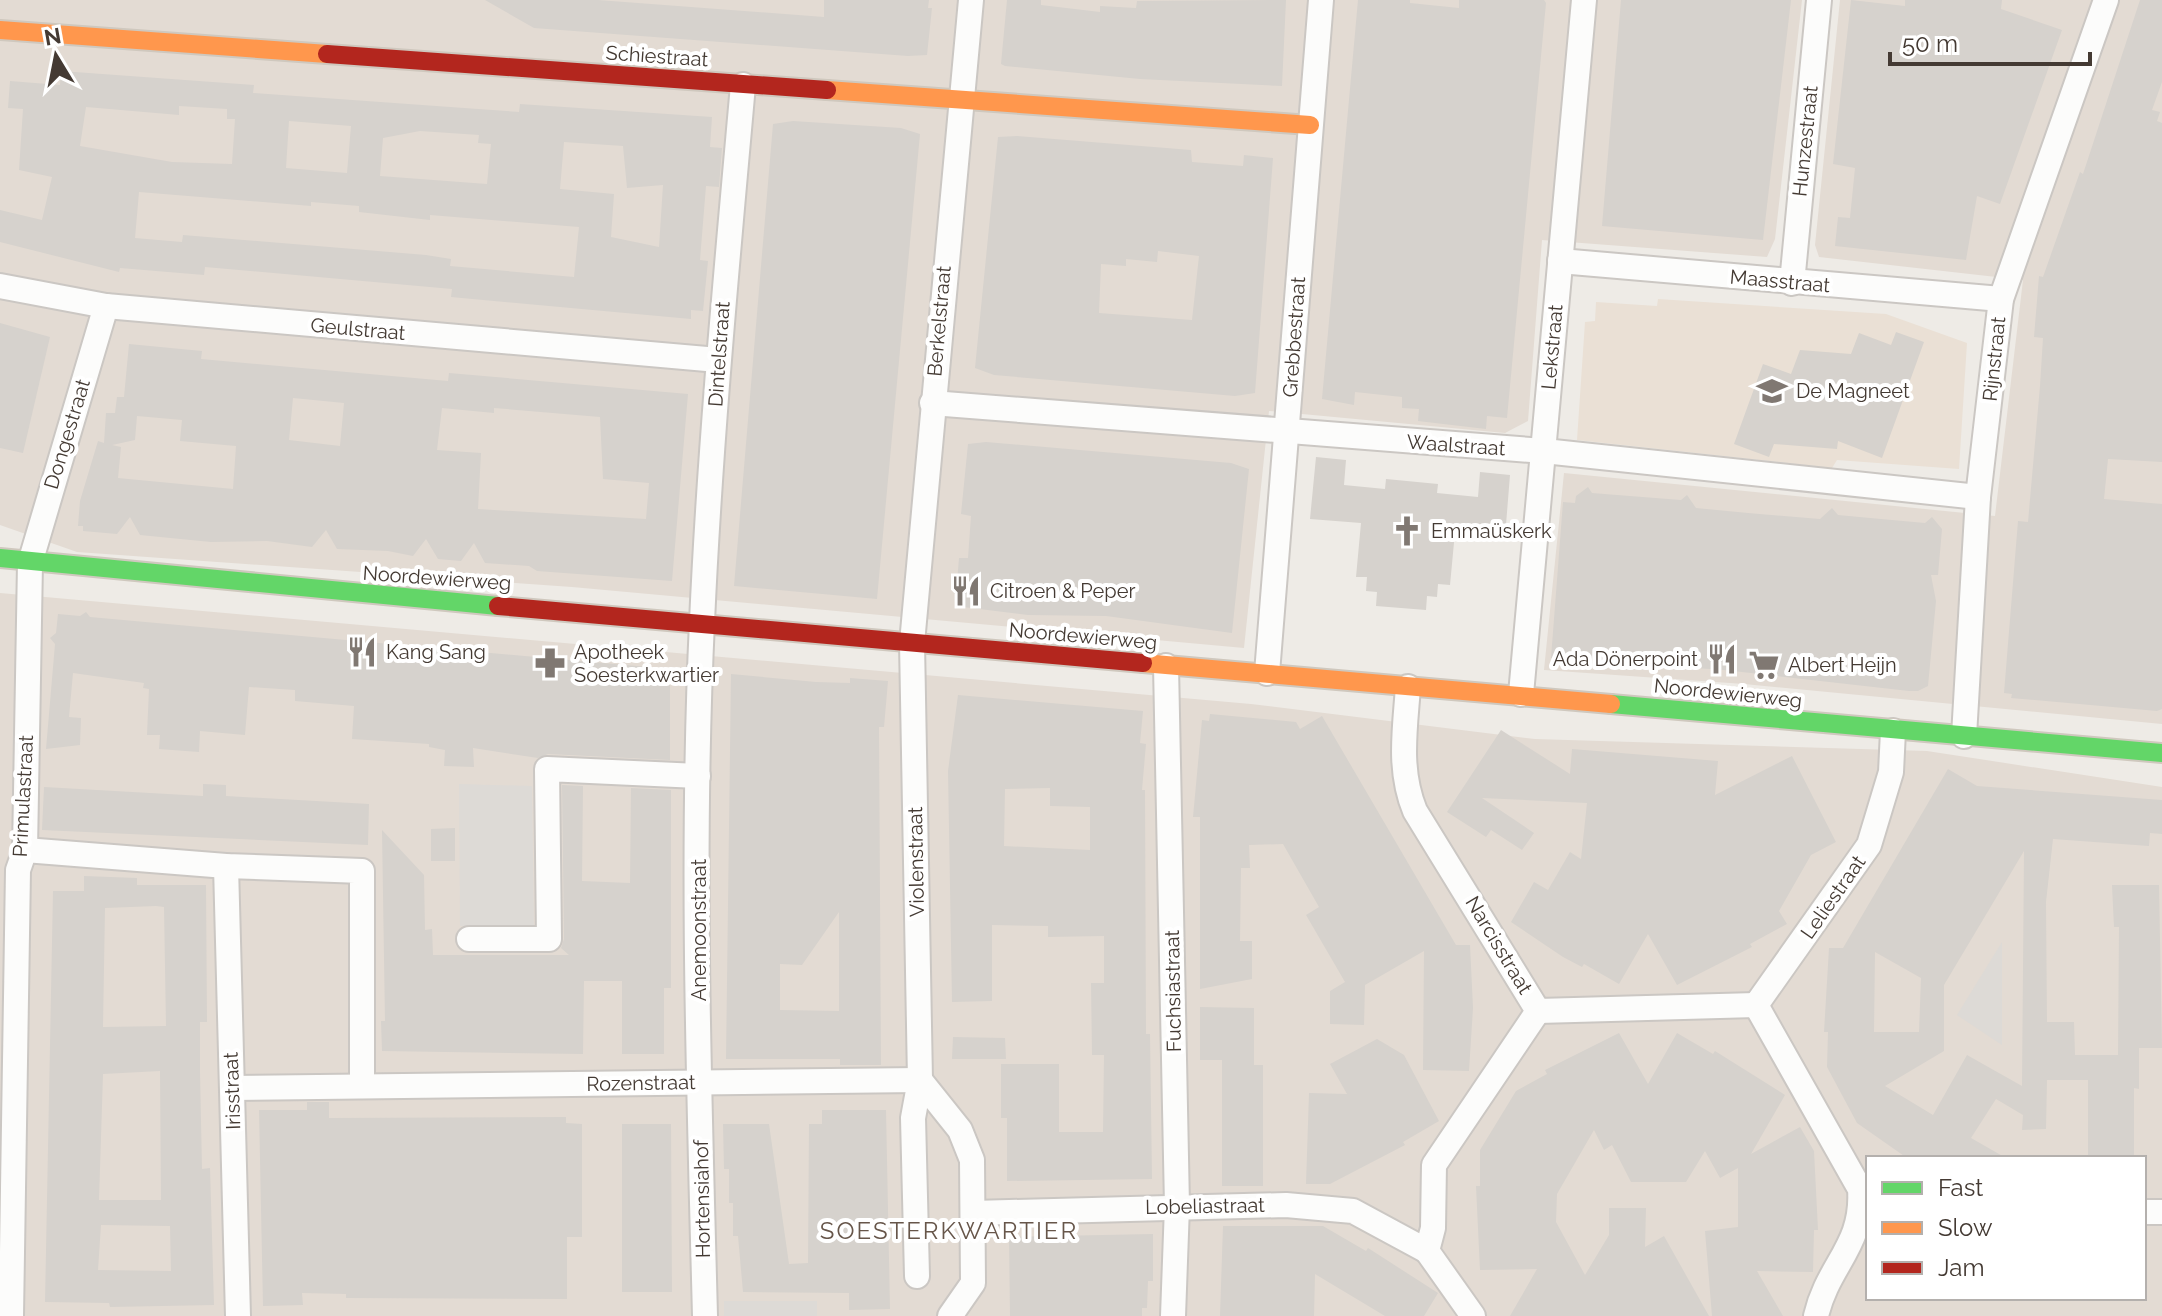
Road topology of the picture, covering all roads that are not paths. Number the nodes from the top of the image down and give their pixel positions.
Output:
1 (971, 0) edge
2 (1321, 0) edge
3 (1584, 0) edge
4 (1819, 0) edge
5 (2106, 0) edge
6 (0, 30) edge
7 (743, 85) junction
8 (960, 97) junction
9 (1310, 125) junction
10 (1560, 261) junction
11 (1792, 283) junction
12 (0, 286) edge
13 (2001, 299) junction
14 (106, 306) junction
15 (718, 360) junction
16 (932, 403) junction
17 (1287, 433) junction
18 (1544, 451) junction
19 (1978, 497) junction
20 (0, 558) edge
21 (30, 563) junction
22 (702, 623) junction
23 (912, 643) junction
24 (1166, 666) junction
25 (1267, 673) junction
26 (1408, 687) junction
27 (1521, 694) junction
28 (1893, 731) junction
29 (1964, 736) junction
30 (2162, 753) edge
31 (698, 776) junction
32 (25, 850) junction
33 (226, 866) junction
34 (469, 939) dead end
35 (1756, 1005) junction
36 (1538, 1011) junction
37 (8, 1013) edge
38 (920, 1080) junction
39 (699, 1083) junction
40 (362, 1086) junction
41 (232, 1088) junction
42 (1177, 1206) junction
43 (973, 1213) junction
44 (1861, 1238) edge
45 (1427, 1251) junction
46 (917, 1276) dead end
47 (11, 1316) edge
48 (238, 1316) edge
49 (705, 1316) edge
50 (950, 1316) edge
51 (1173, 1316) edge
52 (1473, 1316) edge
53 (1816, 1316) edge

1 - 8 street, Berkelstraat
2 - 9 street, Grebbestraat
3 - 10 street, Lekstraat
4 - 11 street, Hunzestraat
5 - 13 street, Rijnstraat
6 - 7 street, Schiestraat
7 - 8 street, Schiestraat
7 - 15 street, Dintelstraat
8 - 9 street, Schiestraat
8 - 16 street, Berkelstraat
9 - 17 street, Grebbestraat
10 - 11 street, Maasstraat
10 - 18 street, Lekstraat
11 - 13 street, Maasstraat
12 - 14 street, Geulstraat
13 - 19 street, Rijnstraat
14 - 15 street, Geulstraat
14 - 21 street, Dongestraat
15 - 22 street, Dintelstraat
16 - 17 street, Waalstraat
16 - 23 street, Berkelstraat
17 - 18 street, Waalstraat
17 - 25 street, Grebbestraat
18 - 19 street, Waalstraat
18 - 27 street, Lekstraat
19 - 29 street, Rijnstraat
20 - 21 street, Noordewierweg
21 - 22 street, Noordewierweg
21 - 32 street, Primulastraat
22 - 23 street, Noordewierweg
22 - 31 street, Anemoonstraat
23 - 24 street, Noordewierweg
23 - 38 street, Violenstraat
24 - 25 street, Noordewierweg
24 - 42 street, Fuchsiastraat
25 - 26 street, Noordewierweg
26 - 27 street, Noordewierweg
26 - 36 street, Narcisstraat
27 - 28 street, Noordewierweg
28 - 29 street, Noordewierweg
28 - 35 street, Leliestraat
29 - 30 street, Noordewierweg
31 - 34 street
31 - 39 street, Anemoonstraat
32 - 33 street
32 - 37 street, Primulastraat
33 - 40 street
33 - 41 street, Irisstraat
35 - 36 street
35 - 44 street
36 - 45 street, Narcisstraat
37 - 47 street, Primulastraat
38 - 39 street, Rozenstraat
38 - 43 street
38 - 46 street, Violenstraat
39 - 40 street, Rozenstraat
39 - 49 street, Hortensiahof
40 - 41 street, Rozenstraat
41 - 48 street, Irisstraat
42 - 43 street, Lobeliastraat
42 - 45 street, Lobeliastraat
42 - 51 street, Fuchsiastraat
43 - 50 street
44 - 53 street
45 - 52 street

